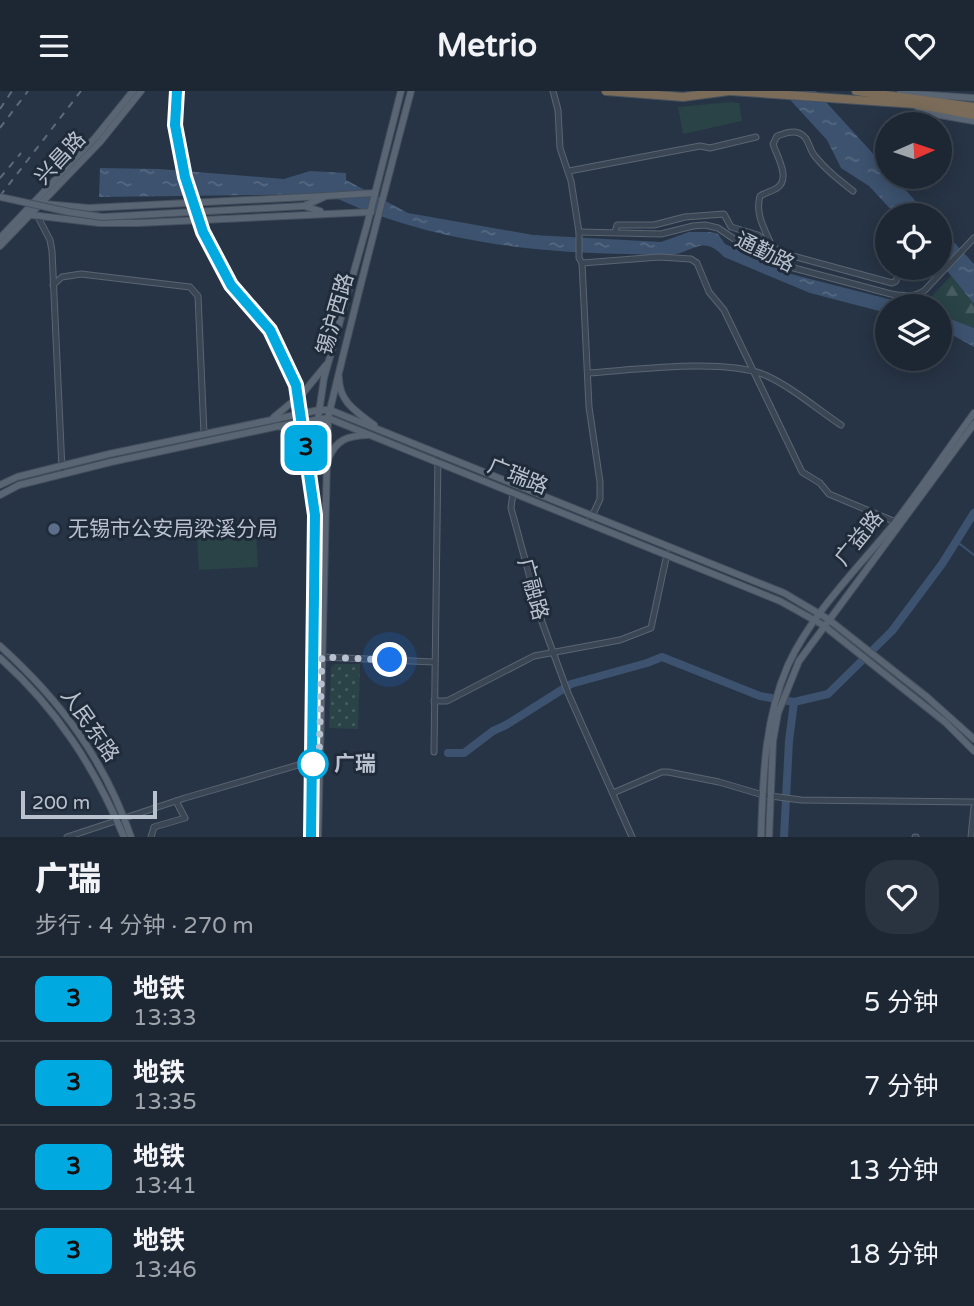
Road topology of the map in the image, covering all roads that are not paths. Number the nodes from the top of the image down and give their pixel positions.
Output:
1 (133, 91) edge
2 (141, 91) edge
3 (401, 91) edge
4 (411, 91) edge
5 (553, 91) edge
6 (606, 91) edge
7 (730, 91) edge
8 (856, 91) edge
9 (928, 92) edge
10 (899, 93) edge
11 (974, 98) edge
12 (942, 102) junction
13 (915, 104) junction
14 (974, 107) edge
15 (974, 115) edge
16 (974, 121) edge
17 (756, 137) dead end
18 (569, 171) junction
19 (385, 190) junction
20 (375, 191) junction
21 (853, 191) dead end
22 (326, 196) junction
23 (0, 197) edge
24 (38, 203) junction
25 (304, 207) junction
26 (380, 211) junction
27 (370, 212) junction
28 (327, 213) junction
29 (26, 215) junction
30 (38, 217) junction
31 (579, 232) junction
32 (615, 232) junction
33 (0, 238) edge
34 (974, 238) edge
35 (771, 244) junction
36 (0, 246) edge
37 (952, 259) edge
38 (808, 260) junction
39 (580, 261) junction
40 (805, 271) junction
41 (875, 278) edge
42 (930, 280) edge
43 (53, 285) junction
44 (329, 361) junction
45 (338, 369) junction
46 (754, 372) junction
47 (589, 373) junction
48 (319, 410) junction
49 (330, 410) junction
50 (974, 413) edge
51 (328, 418) junction
52 (318, 419) junction
53 (271, 420) junction
54 (974, 424) edge
55 (841, 425) dead end
56 (279, 426) junction
57 (381, 431) junction
58 (204, 435) junction
59 (370, 435) junction
60 (438, 454) junction
61 (314, 459) junction
62 (437, 463) junction
63 (326, 464) junction
64 (61, 466) junction
65 (64, 474) junction
66 (0, 485) edge
67 (513, 493) junction
68 (0, 495) edge
69 (590, 519) junction
70 (898, 523) junction
71 (667, 554) junction
72 (820, 614) junction
73 (816, 620) junction
74 (826, 622) junction
75 (0, 646) edge
76 (553, 653) junction
77 (322, 657) junction
78 (0, 658) edge
79 (434, 662) junction
80 (782, 690) junction
81 (434, 701) junction
82 (775, 712) junction
83 (974, 739) edge
84 (974, 751) edge
85 (434, 752) dead end
86 (319, 759) junction
87 (310, 762) junction
88 (612, 793) junction
89 (762, 795) junction
90 (771, 796) junction
91 (176, 801) junction
92 (974, 805) edge
93 (121, 820) junction
94 (67, 837) edge
95 (124, 837) edge
96 (131, 837) edge
97 (151, 837) edge
98 (308, 837) edge
99 (318, 837) edge
100 (632, 837) edge
101 (761, 837) edge
102 (769, 837) edge
103 (971, 837) edge

1 - 24 main road, 兴昌路
2 - 24 main road, 兴昌路
3 - 20 main road
4 - 19 main road
5 - 18 street
6 - 7 highway
7 - 13 highway
8 - 10 highway
9 - 10 main road
9 - 11 main road
9 - 12 main road
10 - 12 highway
12 - 14 highway
13 - 15 highway
13 - 16 main road
17 - 18 street
18 - 31 street
19 - 20 main road
19 - 26 main road, 锡沪西路
20 - 22 main road
20 - 27 main road
21 - 35 street
22 - 24 main road
22 - 25 main road
23 - 25 main road, bridge
24 - 29 main road, 兴昌路
25 - 28 main road
26 - 27 main road
26 - 45 main road, 锡沪西路
27 - 28 main road
27 - 44 main road
28 - 30 main road
29 - 30 main road
29 - 33 main road, 兴昌路
29 - 36 main road, 兴昌路
30 - 43 street
31 - 32 street, 通勤路
31 - 39 street
32 - 35 street
32 - 40 street, 通勤路
34 - 37 street
35 - 38 street
38 - 40 street
38 - 41 street
39 - 46 street
39 - 47 street
40 - 42 street, 通勤路
43 - 58 street
43 - 64 street
44 - 48 main road
44 - 53 main road
45 - 49 main road, 锡沪西路
45 - 57 main road
46 - 47 street
46 - 55 street
46 - 70 street
47 - 69 street
48 - 49 main road, 广瑞路
48 - 52 main road
48 - 53 main road, 广瑞路
49 - 51 main road, 锡沪西路
49 - 57 main road, 广瑞路
50 - 70 main road, 广益路
51 - 52 main road, 广瑞路
51 - 59 main road, 广瑞路
51 - 63 main road, 锡沪西路
52 - 56 main road, 广瑞路
52 - 61 main road
53 - 58 main road, 广瑞路
54 - 70 main road, 广益路
56 - 61 main road
56 - 65 main road, 广瑞路
57 - 60 main road, 广瑞路
58 - 64 main road, 广瑞路
59 - 62 main road, 广瑞路
59 - 63 main road
60 - 62 street
60 - 69 main road, 广瑞路
61 - 87 main road
62 - 67 main road, 广瑞路
62 - 79 street
63 - 77 main road, 锡沪西路
64 - 65 street
64 - 66 main road, 广瑞路
65 - 68 main road, 广瑞路
67 - 69 main road, 广瑞路
67 - 76 street, 广融路
69 - 71 main road, 广瑞路
69 - 72 main road, 广瑞路
70 - 72 main road, 广益路
70 - 74 main road, 广益路
71 - 73 main road, 广瑞路
71 - 76 street
72 - 73 main road, 广益路
72 - 74 main road, 广瑞路
73 - 74 main road, 广瑞路
73 - 80 main road, 广益路
74 - 80 main road, 广益路
74 - 83 main road, 广瑞路
74 - 84 main road, 广瑞路
75 - 93 main road, 人民东路
76 - 81 street
76 - 88 street, 广融路
77 - 79 street
77 - 86 main road, 锡沪西路
78 - 93 main road, 人民东路
79 - 81 street
80 - 82 main road
81 - 85 street
82 - 89 main road
82 - 90 main road
86 - 87 street
86 - 99 main road, 锡沪西路
87 - 91 street
87 - 98 main road
88 - 89 street
88 - 100 street
89 - 90 street
89 - 101 main road
90 - 92 street
90 - 102 main road
91 - 93 street
91 - 97 street
92 - 103 street
93 - 94 street
93 - 95 main road, 人民东路
93 - 96 main road, 人民东路

